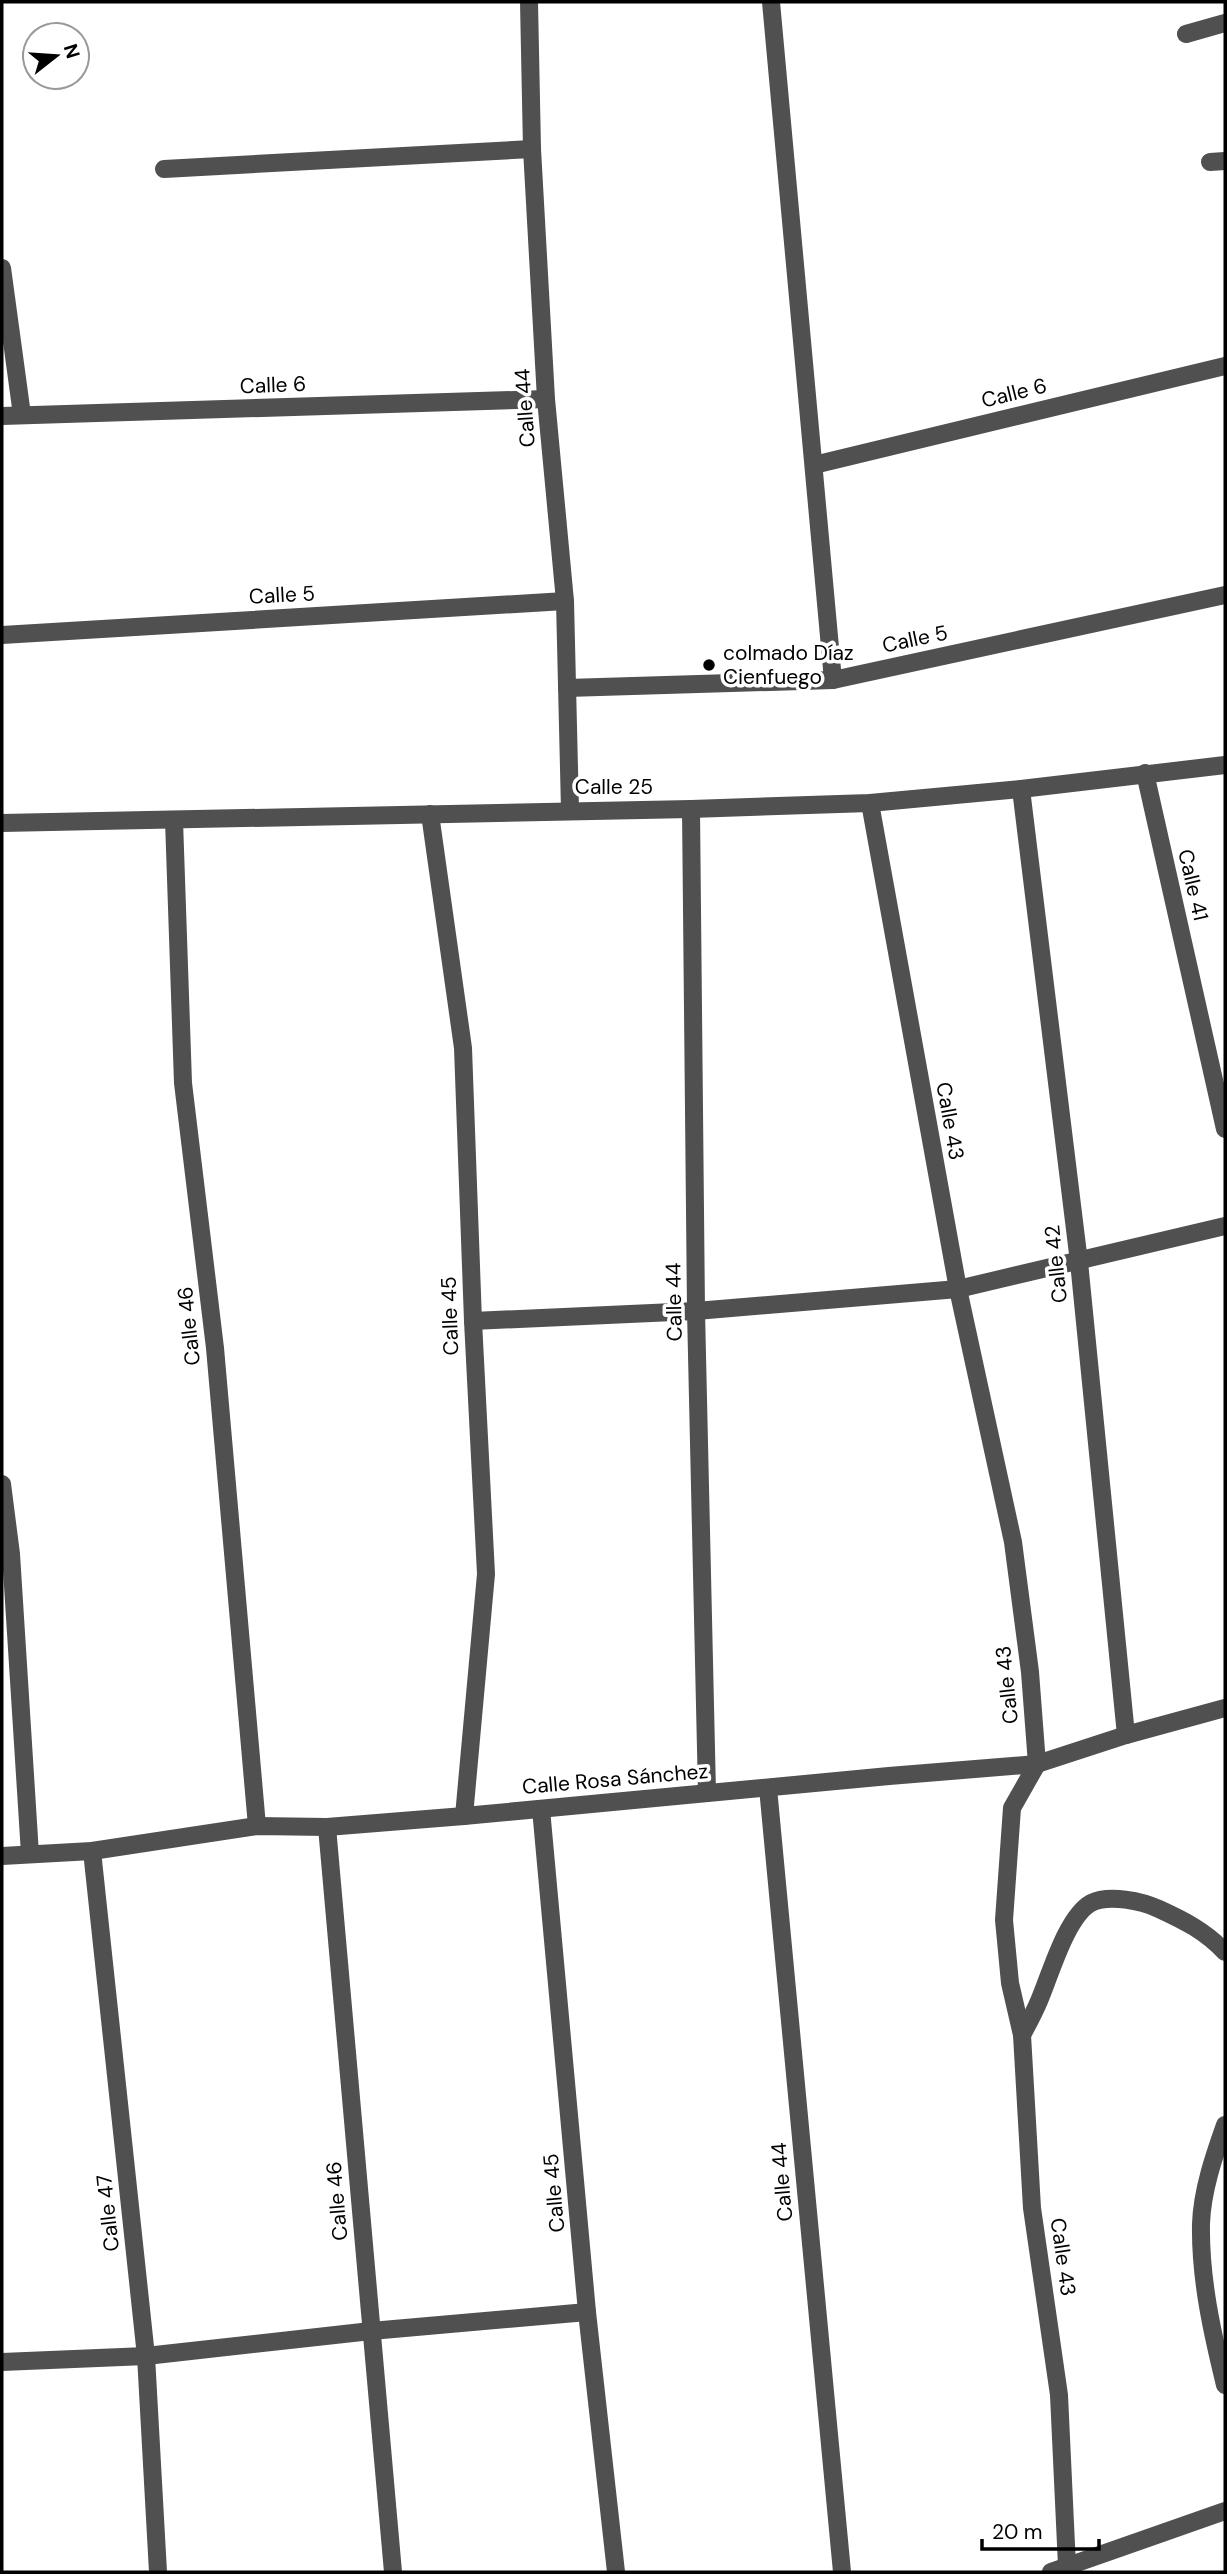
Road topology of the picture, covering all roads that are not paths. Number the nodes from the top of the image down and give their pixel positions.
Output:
1 (529, 2) edge
2 (771, 2) edge
3 (1225, 23) edge
4 (1186, 34) dead end
5 (532, 149) junction
6 (164, 169) dead end
7 (2, 268) edge
8 (1225, 366) edge
9 (546, 399) junction
10 (22, 415) junction
11 (2, 416) edge
12 (814, 465) junction
13 (1225, 594) edge
14 (565, 601) junction
15 (2, 635) edge
16 (833, 680) junction
17 (567, 688) junction
18 (1225, 765) edge
19 (1145, 774) junction
20 (1021, 789) junction
21 (870, 803) junction
22 (691, 809) junction
23 (570, 810) junction
24 (430, 814) junction
25 (174, 820) junction
26 (2, 823) edge
27 (1225, 1129) edge
28 (1225, 1226) edge
29 (1079, 1262) junction
30 (958, 1289) junction
31 (696, 1311) junction
32 (473, 1321) junction
33 (2, 1484) edge
34 (1225, 1707) edge
35 (1126, 1735) junction
36 (1037, 1764) junction
37 (768, 1788) junction
38 (707, 1793) junction
39 (541, 1809) junction
40 (464, 1816) junction
41 (257, 1826) junction
42 (327, 1826) junction
43 (92, 1850) junction
44 (30, 1854) junction
45 (2, 1856) edge
46 (1225, 1952) edge
47 (1022, 2035) junction
48 (1225, 2125) edge
49 (587, 2312) junction
50 (371, 2331) junction
51 (146, 2356) junction
52 (2, 2362) edge
53 (1225, 2385) edge
54 (1225, 2511) edge
55 (1059, 2569) edge
56 (158, 2572) edge
57 (393, 2572) edge
58 (616, 2572) edge
59 (842, 2572) edge

1 - 5 street, Calle 44
2 - 12 street
3 - 4 street
5 - 6 street
5 - 9 street, Calle 44
7 - 10 street
8 - 12 street, Calle 6
9 - 10 street, Calle 6
9 - 14 street, Calle 44
10 - 11 street, Calle 6
12 - 16 street
13 - 16 street, Calle 5
14 - 15 street, Calle 5
14 - 17 street, Calle 44
16 - 17 street, Calle 5
17 - 23 street, Calle 44
18 - 19 street, Calle 25
19 - 20 street, Calle 25
19 - 27 street, Calle 41
20 - 21 street, Calle 25
20 - 29 street, Calle 42
21 - 22 street, Calle 25
21 - 30 street, Calle 43
22 - 23 street, Calle 25
22 - 31 street, Calle 44
23 - 24 street, Calle 25
24 - 25 street, Calle 25
24 - 32 street, Calle 45
25 - 26 street, Calle 25
25 - 41 street, Calle 46
28 - 29 street
29 - 30 street
29 - 35 street, Calle 42
30 - 31 street
30 - 36 street, Calle 43
31 - 32 street
31 - 38 street, Calle 44
32 - 40 street, Calle 45
33 - 44 street
34 - 35 street, Calle Rosa Sánchez
35 - 36 street, Calle Rosa Sánchez
36 - 37 street, Calle Rosa Sánchez
36 - 47 street, Calle 43
37 - 38 street, Calle Rosa Sánchez
37 - 59 street, Calle 44
38 - 39 street, Calle Rosa Sánchez
39 - 40 street, Calle Rosa Sánchez
39 - 49 street, Calle 45
40 - 42 street, Calle Rosa Sánchez
41 - 42 street, Calle Rosa Sánchez
41 - 43 street, Calle Rosa Sánchez
42 - 50 street, Calle 46
43 - 44 street, Calle Rosa Sánchez
43 - 51 street, Calle 47
44 - 45 street, Calle Rosa Sánchez
46 - 47 street
47 - 55 street, Calle 43
48 - 53 street
49 - 50 street
49 - 58 street, Calle 45
50 - 51 street
50 - 57 street, Calle 46
51 - 52 street
51 - 56 street, Calle 47
54 - 55 street

